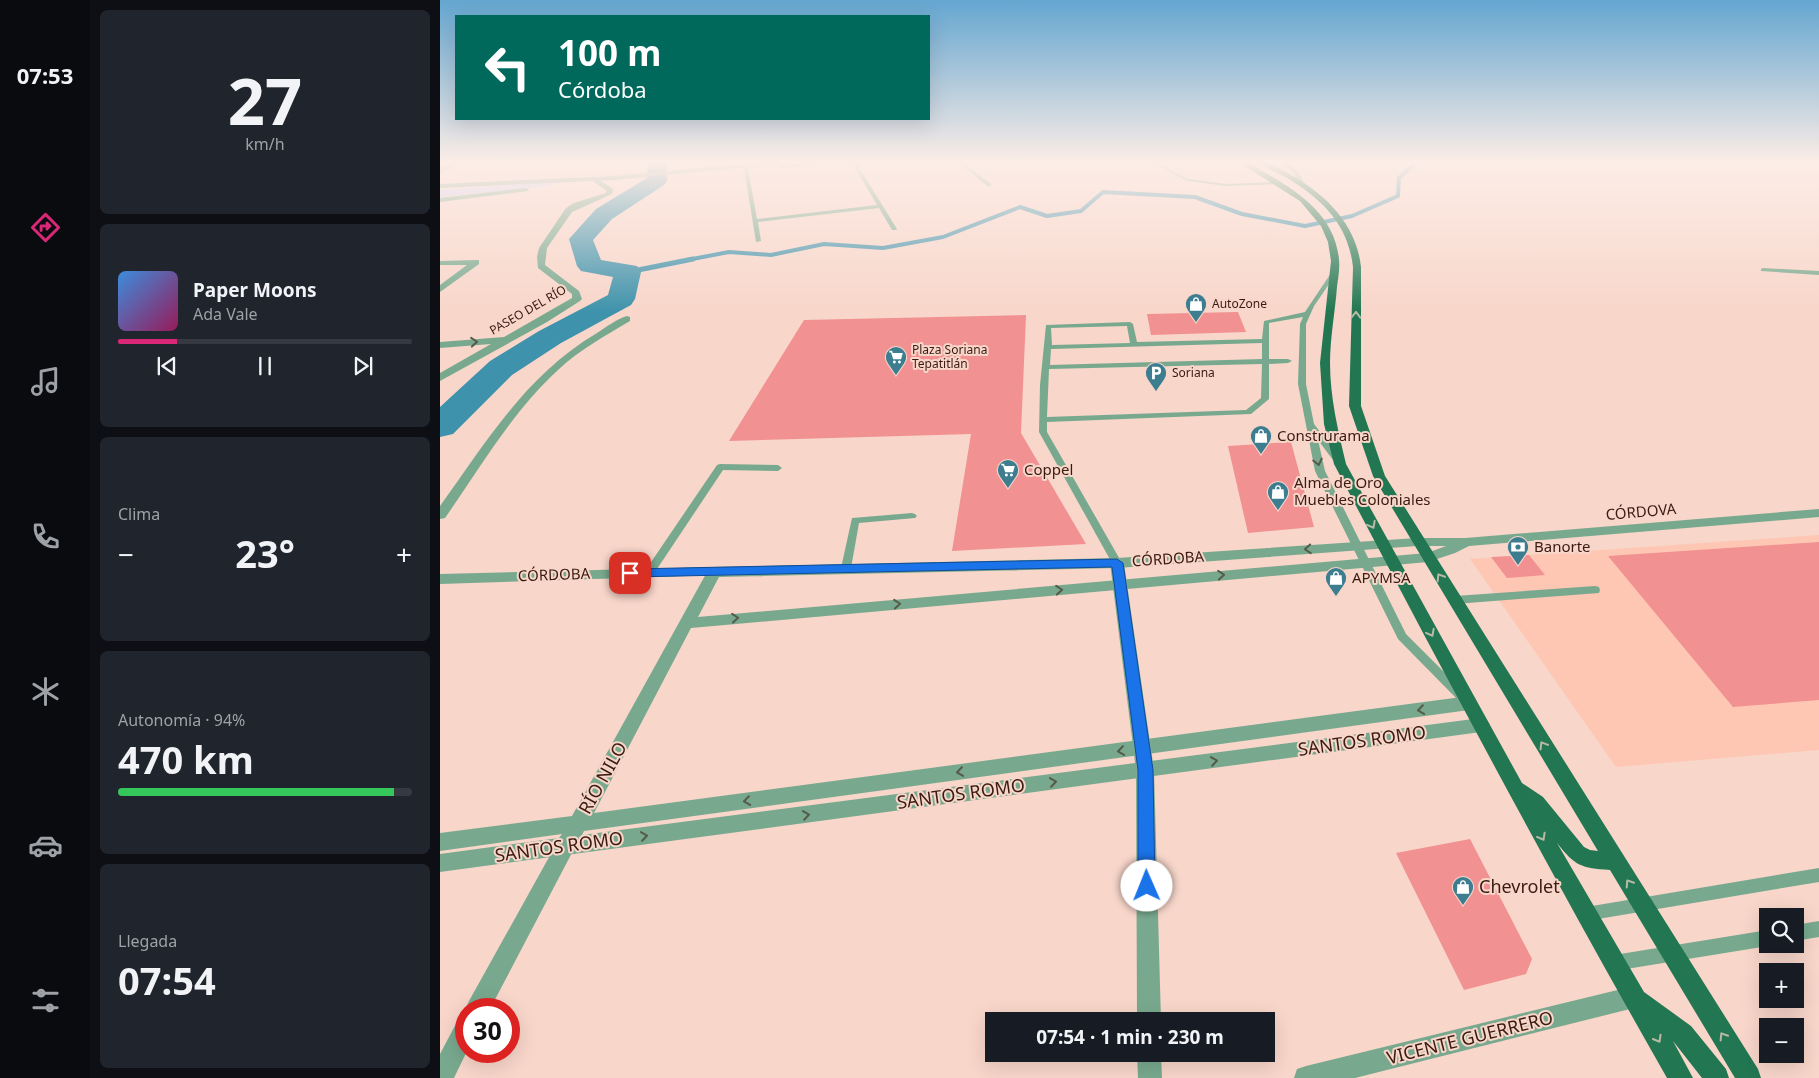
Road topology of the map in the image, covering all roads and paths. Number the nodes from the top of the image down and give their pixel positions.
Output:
1 (568, 211) edge
2 (753, 211) edge
3 (835, 211) edge
4 (883, 211) edge
5 (1314, 211) edge
6 (1332, 211) edge
7 (1317, 214) joint
8 (754, 221) junction
9 (894, 229) dead end
10 (1337, 231) junction
11 (758, 241) dead end
12 (440, 263) edge
13 (1763, 270) dead end
14 (1819, 273) edge
15 (1333, 274) junction
16 (440, 289) edge
17 (1307, 314) junction
18 (627, 319) dead end
19 (507, 339) junction
20 (1266, 341) junction
21 (440, 345) edge
22 (1134, 345) junction
23 (1048, 347) junction
24 (1288, 361) dead end
25 (1265, 362) junction
26 (1046, 367) junction
27 (440, 378) edge
28 (1044, 420) junction
29 (1309, 422) junction
30 (1340, 464) junction
31 (778, 468) dead end
32 (1819, 514) edge
33 (440, 516) edge
34 (912, 516) dead end
35 (1418, 542) junction
36 (1465, 542) junction
37 (1357, 546) junction
38 (1387, 552) junction
39 (1428, 557) junction
40 (1365, 562) junction
41 (1117, 563) junction
42 (846, 568) junction
43 (649, 572) junction
44 (714, 572) junction
45 (440, 579) edge
46 (1120, 584) junction
47 (1595, 590) dead end
48 (1455, 600) junction
49 (687, 623) junction
50 (1469, 703) junction
51 (1481, 725) junction
52 (1142, 748) junction
53 (1145, 770) junction
54 (1514, 785) junction
55 (578, 823) junction
56 (440, 842) edge
57 (565, 847) junction
58 (1614, 861) junction
59 (440, 863) edge
60 (1819, 875) edge
61 (1643, 905) junction
62 (1585, 914) junction
63 (1819, 929) edge
64 (1804, 932) edge
65 (1759, 939) edge
66 (1671, 952) junction
67 (1614, 963) junction
68 (1634, 997) junction
69 (483, 998) edge
70 (1149, 1012) edge
71 (455, 1047) edge
72 (1149, 1062) edge
73 (442, 1069) edge
74 (1150, 1078) edge
75 (1306, 1078) edge
76 (1681, 1078) edge
77 (1717, 1078) edge
78 (1749, 1078) edge

1 - 19 street, PASEO DEL RÍO
2 - 8 lane
3 - 8 lane
4 - 9 lane
5 - 7 main road
6 - 10 main road
7 - 10 main road
8 - 11 lane
10 - 15 main road
35 -> 10 main road
12 - 16 street
13 - 14 lane
15 - 17 lane
15 - 30 main road
17 - 20 lane
17 - 29 lane
18 - 33 street
21 -> 19 street
19 - 27 street, PASEO DEL RÍO
20 - 22 lane
20 - 25 lane
22 - 23 lane
22 - 23 lane
23 - 26 lane
24 - 25 lane
25 - 26 lane
25 - 28 lane
26 - 28 lane
28 - 41 lane
29 - 30 lane
29 -> 37 lane
30 -> 38 main road
31 - 43 lane
32 - 36 street, CÓRDOVA
34 - 42 lane
35 - 36 street, CÓRDOVA
35 - 38 street, CÓRDOVA
35 - 39 main road
36 - 39 street, CÓRDOVA
37 - 38 street, CÓRDOBA
37 - 40 lane
37 -> 41 street, CÓRDOBA
38 - 39 street, CÓRDOBA
38 - 40 street, CÓRDOBA
38 -> 50 main road
48 -> 39 main road
46 -> 40 street, CÓRDOBA
40 - 50 lane
41 - 42 street, CÓRDOBA
41 - 46 street
42 - 44 street, CÓRDOBA
43 - 44 street, CÓRDOBA
43 - 45 street, CÓRDOBA
44 - 49 street, RÍO NILO
49 -> 46 street, CÓRDOBA
46 - 52 street
47 - 48 lane
58 -> 48 main road
49 - 55 street, RÍO NILO
50 - 51 main road
50 -> 52 street, SANTOS ROMO
53 -> 51 street, SANTOS ROMO
51 - 54 main road
52 - 53 street
52 -> 55 street, SANTOS ROMO
57 -> 53 street, SANTOS ROMO
53 - 70 street
54 - 58 main road
54 -> 62 main road
55 - 56 street, SANTOS ROMO
55 - 57 street, RÍO NILO
57 - 59 street, SANTOS ROMO
57 - 69 street, RÍO NILO
61 -> 58 main road
60 - 61 lane
61 - 62 lane
61 - 66 main road
62 - 67 main road
63 - 64 lane
65 - 66 lane
66 - 67 lane
78 -> 66 main road
67 - 68 main road
68 - 75 street, VICENTE GUERRERO
68 -> 76 main road
68 - 77 main road
71 - 73 street
72 - 74 street

